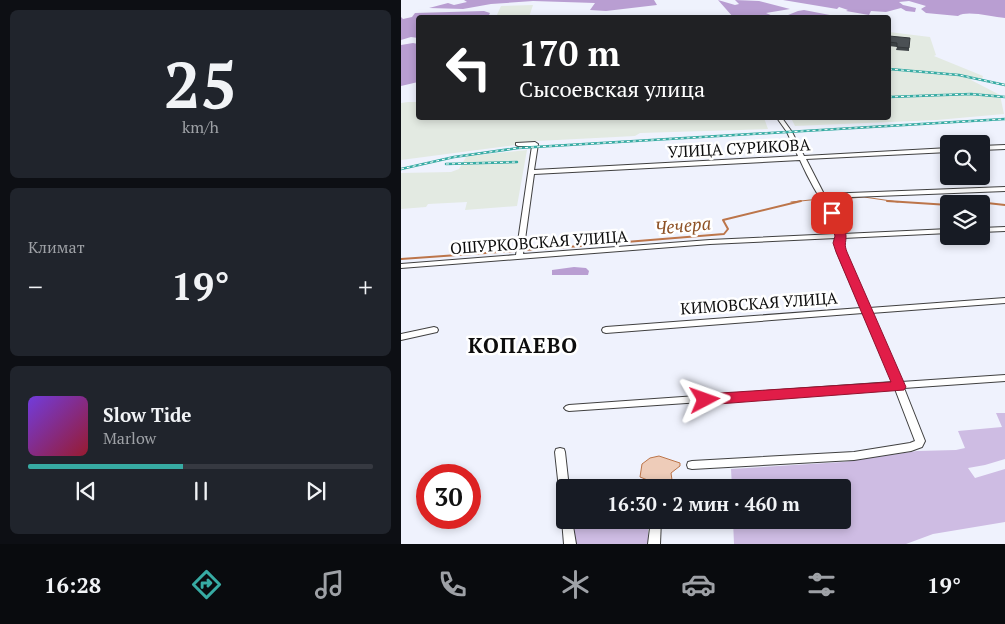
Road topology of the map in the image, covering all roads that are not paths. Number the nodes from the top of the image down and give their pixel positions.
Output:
1 (781, 120) edge
2 (519, 144) dead end
3 (1005, 147) edge
4 (990, 148) edge
5 (940, 150) edge
6 (802, 158) junction
7 (531, 172) junction
8 (1005, 189) edge
9 (821, 196) junction
10 (1005, 229) edge
11 (990, 230) edge
12 (940, 231) edge
13 (841, 236) junction
14 (519, 257) junction
15 (401, 266) edge
16 (1005, 300) edge
17 (866, 310) junction
18 (434, 330) dead end
19 (606, 330) dead end
20 (401, 337) edge
21 (1005, 378) edge
22 (899, 387) junction
23 (569, 408) dead end
24 (560, 452) dead end
25 (692, 465) dead end
26 (563, 479) edge
27 (568, 529) edge
28 (655, 529) edge
29 (570, 544) edge
30 (654, 544) edge

1 - 6 street
2 - 7 street
3 - 4 street
5 - 6 street, УЛИЦА СУРИКОВА
6 - 7 street, УЛИЦА СУРИКОВА
6 - 9 street
7 - 14 street
8 - 9 street
9 - 13 street
10 - 11 street
12 - 13 street, ОШУРКОВСКАЯ УЛИЦА
13 - 14 street, ОШУРКОВСКАЯ УЛИЦА
13 - 17 street
14 - 15 street, ОШУРКОВСКАЯ УЛИЦА
16 - 17 street, КИМОВСКАЯ УЛИЦА
17 - 19 street, КИМОВСКАЯ УЛИЦА
17 - 22 street
18 - 20 street
21 - 22 street
22 - 23 street
22 - 25 street
24 - 26 street
27 - 29 street
28 - 30 street

